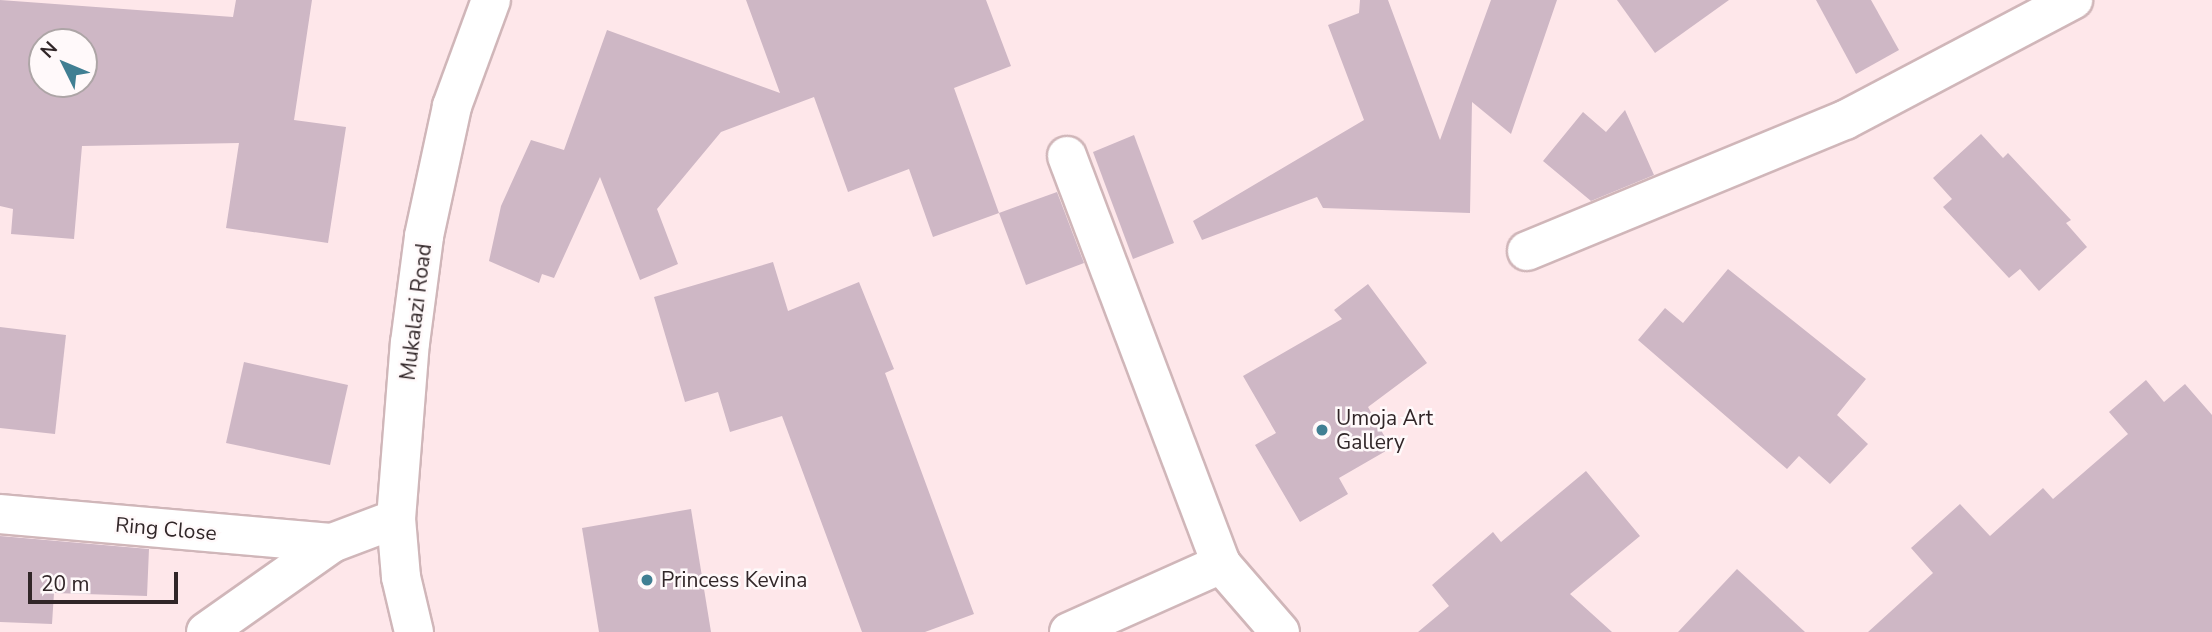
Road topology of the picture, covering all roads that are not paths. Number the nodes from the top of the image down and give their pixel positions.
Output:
1 (491, 0) edge
2 (2073, 0) edge
3 (1067, 156) dead end
4 (1527, 251) dead end
5 (0, 514) edge
6 (396, 519) junction
7 (332, 543) junction
8 (1221, 564) junction
9 (206, 632) edge
10 (414, 632) edge
11 (1069, 632) edge
12 (1280, 632) edge

1 - 6 street, Mukalazi Road
2 - 4 street
3 - 8 street
5 - 7 street, Ring Close
6 - 7 street
6 - 10 street, Mukalazi Road
7 - 9 street
8 - 11 street
8 - 12 street

